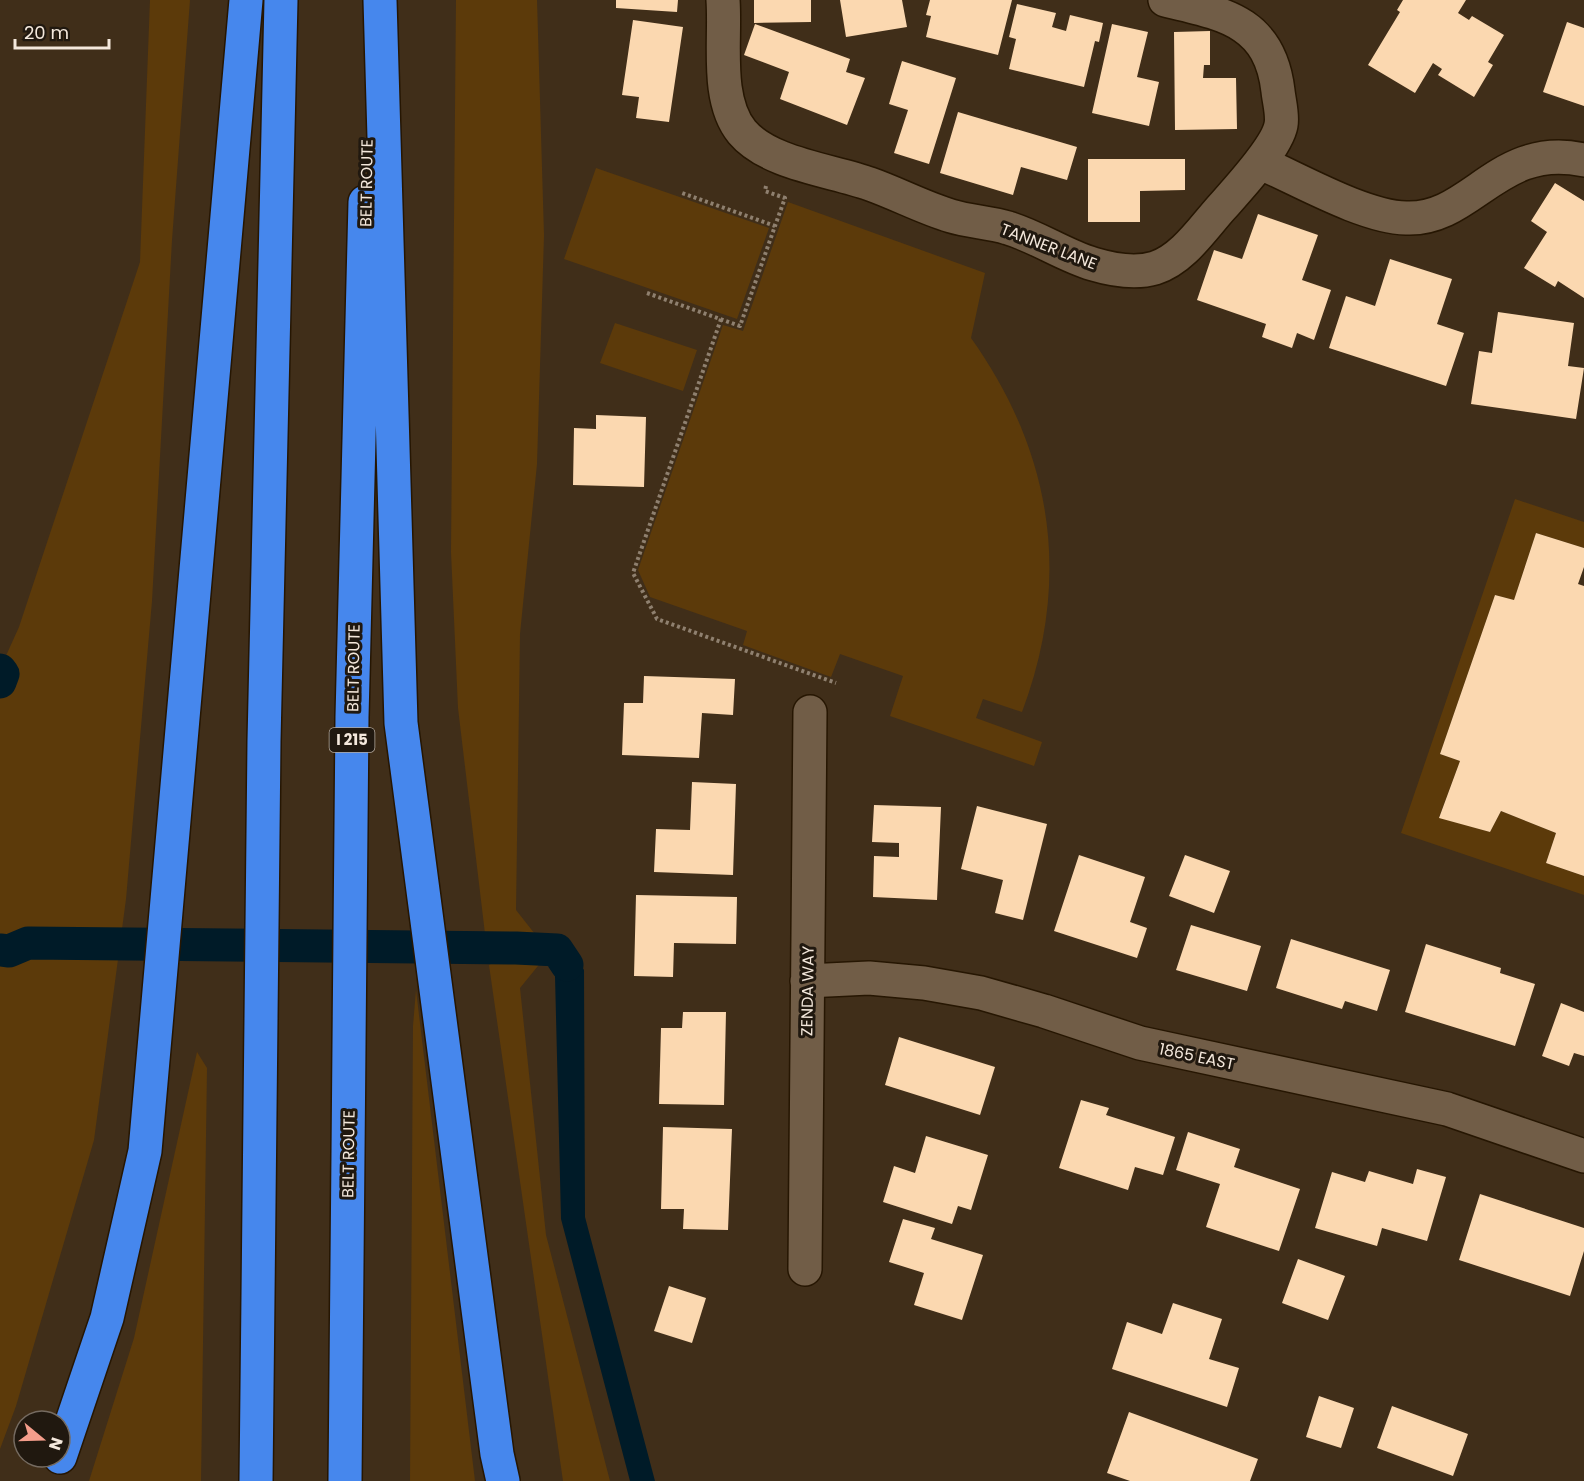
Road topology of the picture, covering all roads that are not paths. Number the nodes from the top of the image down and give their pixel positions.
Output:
1 (246, 0) edge
2 (281, 0) edge
3 (370, 0) edge
4 (380, 0) edge
5 (723, 0) edge
6 (1165, 0) edge
7 (1584, 160) edge
8 (1261, 163) junction
9 (810, 712) dead end
10 (807, 981) junction
11 (1584, 1156) edge
12 (805, 1269) dead end
13 (72, 1422) edge
14 (500, 1472) edge
15 (256, 1481) edge
16 (345, 1481) edge

1 - 13 highway
2 - 15 highway
3 - 16 highway, BELT ROUTE / I 215
4 - 14 highway
5 - 8 street, TANNER LANE
6 - 8 street, TANNER LANE
7 - 8 street
9 - 10 street, ZENDA WAY
10 - 11 street, 1865 EAST
10 - 12 street, ZENDA WAY

